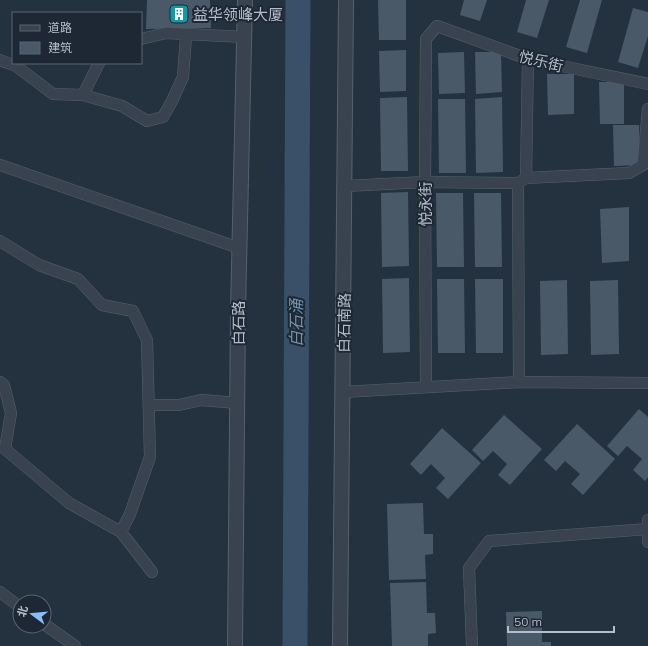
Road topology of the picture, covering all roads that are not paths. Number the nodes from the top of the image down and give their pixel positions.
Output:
1 (245, 0) edge
2 (346, 0) edge
3 (437, 26) joint
4 (186, 36) dead end
5 (244, 37) junction
6 (142, 39) edge
7 (528, 59) junction
8 (0, 60) edge
9 (99, 64) edge
10 (648, 84) edge
11 (83, 96) junction
12 (648, 109) edge
13 (0, 165) edge
14 (522, 180) junction
15 (425, 182) junction
16 (346, 186) junction
17 (0, 241) edge
18 (239, 248) junction
19 (0, 382) edge
20 (519, 382) junction
21 (648, 382) edge
22 (426, 387) junction
23 (343, 392) junction
24 (238, 403) junction
25 (149, 405) junction
26 (648, 520) edge
27 (648, 529) edge
28 (121, 532) junction
29 (648, 542) edge
30 (152, 572) dead end
31 (0, 592) edge
32 (12, 601) edge
33 (52, 630) edge
34 (75, 646) edge
35 (235, 646) edge
36 (340, 646) edge
37 (472, 646) edge

1 - 5 street, 白石路
2 - 16 street, 白石南路
3 - 7 street, 悦乐街
3 - 15 street, 悦永街
4 - 11 street
5 - 6 street
5 - 18 street, 白石路
7 - 10 street, 悦乐街
7 - 14 street
8 - 11 street
9 - 11 street
12 - 14 street
13 - 18 street
14 - 15 street
14 - 20 street
15 - 16 street
15 - 22 street, 悦永街
16 - 23 street, 白石南路
17 - 25 street
18 - 24 street, 白石路
19 - 28 street
20 - 21 street
20 - 22 street
22 - 23 street
23 - 36 street, 白石南路
24 - 25 street
24 - 35 street, 白石路
25 - 28 street
26 - 27 street
27 - 29 street
27 - 37 street
28 - 30 street
31 - 32 street
33 - 34 street

